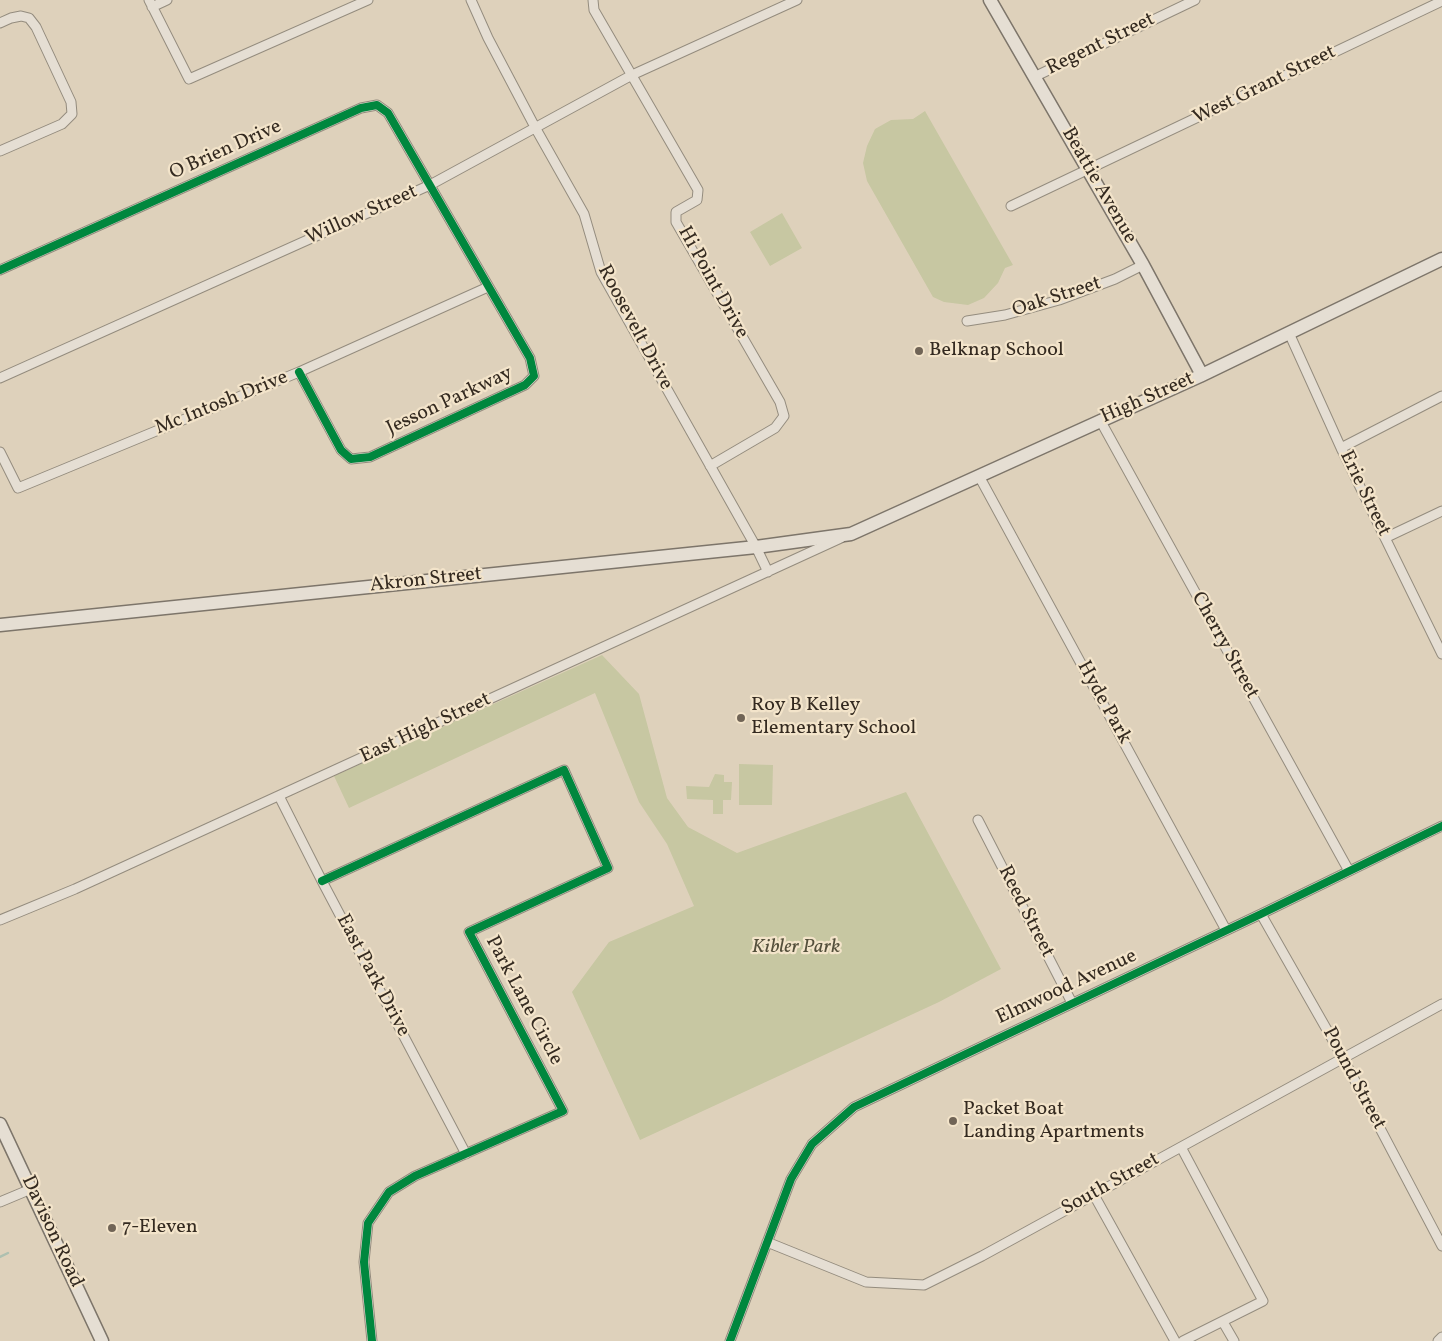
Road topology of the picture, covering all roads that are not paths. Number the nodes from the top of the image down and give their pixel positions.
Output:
1 (167, 0) edge
2 (368, 0) edge
3 (471, 0) edge
4 (593, 0) edge
5 (797, 0) edge
6 (990, 0) edge
7 (1195, 0) edge
8 (1442, 1) edge
9 (150, 3) edge
10 (0, 23) edge
11 (632, 75) junction
12 (1034, 77) junction
13 (536, 129) junction
14 (0, 151) edge
15 (1088, 170) junction
16 (430, 185) junction
17 (1011, 206) dead end
18 (1442, 259) edge
19 (1143, 264) junction
20 (0, 270) edge
21 (488, 286) junction
22 (967, 320) dead end
23 (1289, 333) junction
24 (299, 372) junction
25 (1202, 374) junction
26 (0, 378) edge
27 (1442, 396) edge
28 (1100, 420) junction
29 (1341, 448) junction
30 (0, 452) edge
31 (710, 466) junction
32 (979, 476) junction
33 (1442, 511) edge
34 (851, 534) junction
35 (1385, 538) junction
36 (756, 547) junction
37 (768, 572) junction
38 (0, 625) edge
39 (1440, 643) edge
40 (1442, 654) edge
41 (279, 796) junction
42 (978, 820) dead end
43 (1442, 826) edge
44 (1349, 871) junction
45 (322, 881) junction
46 (1261, 914) junction
47 (0, 920) edge
48 (1226, 930) junction
49 (1072, 1003) junction
50 (1442, 1004) edge
51 (1343, 1058) junction
52 (0, 1124) edge
53 (4, 1144) edge
54 (1181, 1147) junction
55 (466, 1154) junction
56 (31, 1189) junction
57 (1094, 1195) junction
58 (0, 1202) edge
59 (767, 1242) junction
60 (1442, 1246) edge
61 (1223, 1322) junction
62 (1442, 1337) edge
63 (102, 1341) edge
64 (372, 1341) edge
65 (730, 1341) edge
66 (1175, 1341) edge
67 (1183, 1341) edge
68 (1234, 1341) edge
69 (1438, 1341) edge

1 - 9 street
2 - 9 street
3 - 13 street, Roosevelt Drive
4 - 11 street, Hi Point Drive
5 - 11 street, Willow Street
6 - 12 main road, Beattie Avenue
7 - 12 street, Regent Street
8 - 15 street, West Grant Street
10 - 14 street
11 - 13 street, Willow Street
11 - 31 street, Hi Point Drive
12 - 15 main road, Beattie Avenue
13 - 16 street, Willow Street
13 - 31 street, Roosevelt Drive
15 - 17 street, West Grant Street
15 - 19 main road, Beattie Avenue
16 - 20 street, O Brien Drive
16 - 21 street, Jesson Parkway
16 - 26 street, Willow Street
18 - 23 main road, High Street
19 - 22 street, Oak Street
19 - 25 main road, Beattie Avenue
21 - 24 street, Mc Intosh Drive
21 - 24 street, Jesson Parkway
23 - 25 main road, High Street
23 - 29 street, Erie Street
24 - 30 street, Mc Intosh Drive
25 - 28 main road, High Street
27 - 29 street
28 - 32 main road, High Street
28 - 44 street, Cherry Street
29 - 35 street, Erie Street
31 - 36 street, Roosevelt Drive
32 - 34 main road, High Street
32 - 48 street, Hyde Park
33 - 35 street
34 - 36 main road, Akron Street
34 - 37 street, East High Street
35 - 39 street, Erie Street
36 - 37 street, Roosevelt Drive
36 - 38 main road, Akron Street
37 - 41 street, East High Street
39 - 40 street, Erie Street
41 - 45 street, East Park Drive
41 - 47 street, East High Street
42 - 49 street, Reed Street
43 - 44 street, Elmwood Avenue
44 - 46 street, Elmwood Avenue
45 - 55 street, East Park Drive
45 - 55 street, Park Lane Circle
46 - 48 street, Elmwood Avenue
46 - 51 street, Pound Street
48 - 49 street, Elmwood Avenue
49 - 59 street, Elmwood Avenue
50 - 51 street, South Street
51 - 54 street, South Street
51 - 60 street, Pound Street
52 - 53 main road, Davison Road
53 - 56 main road, Davison Road
54 - 57 street, South Street
54 - 61 street
55 - 64 street, Park Lane Circle
56 - 58 street
56 - 63 main road, Davison Road
57 - 59 street, South Street
57 - 66 street
59 - 65 street, Elmwood Avenue
61 - 67 street
61 - 68 street
62 - 69 street

